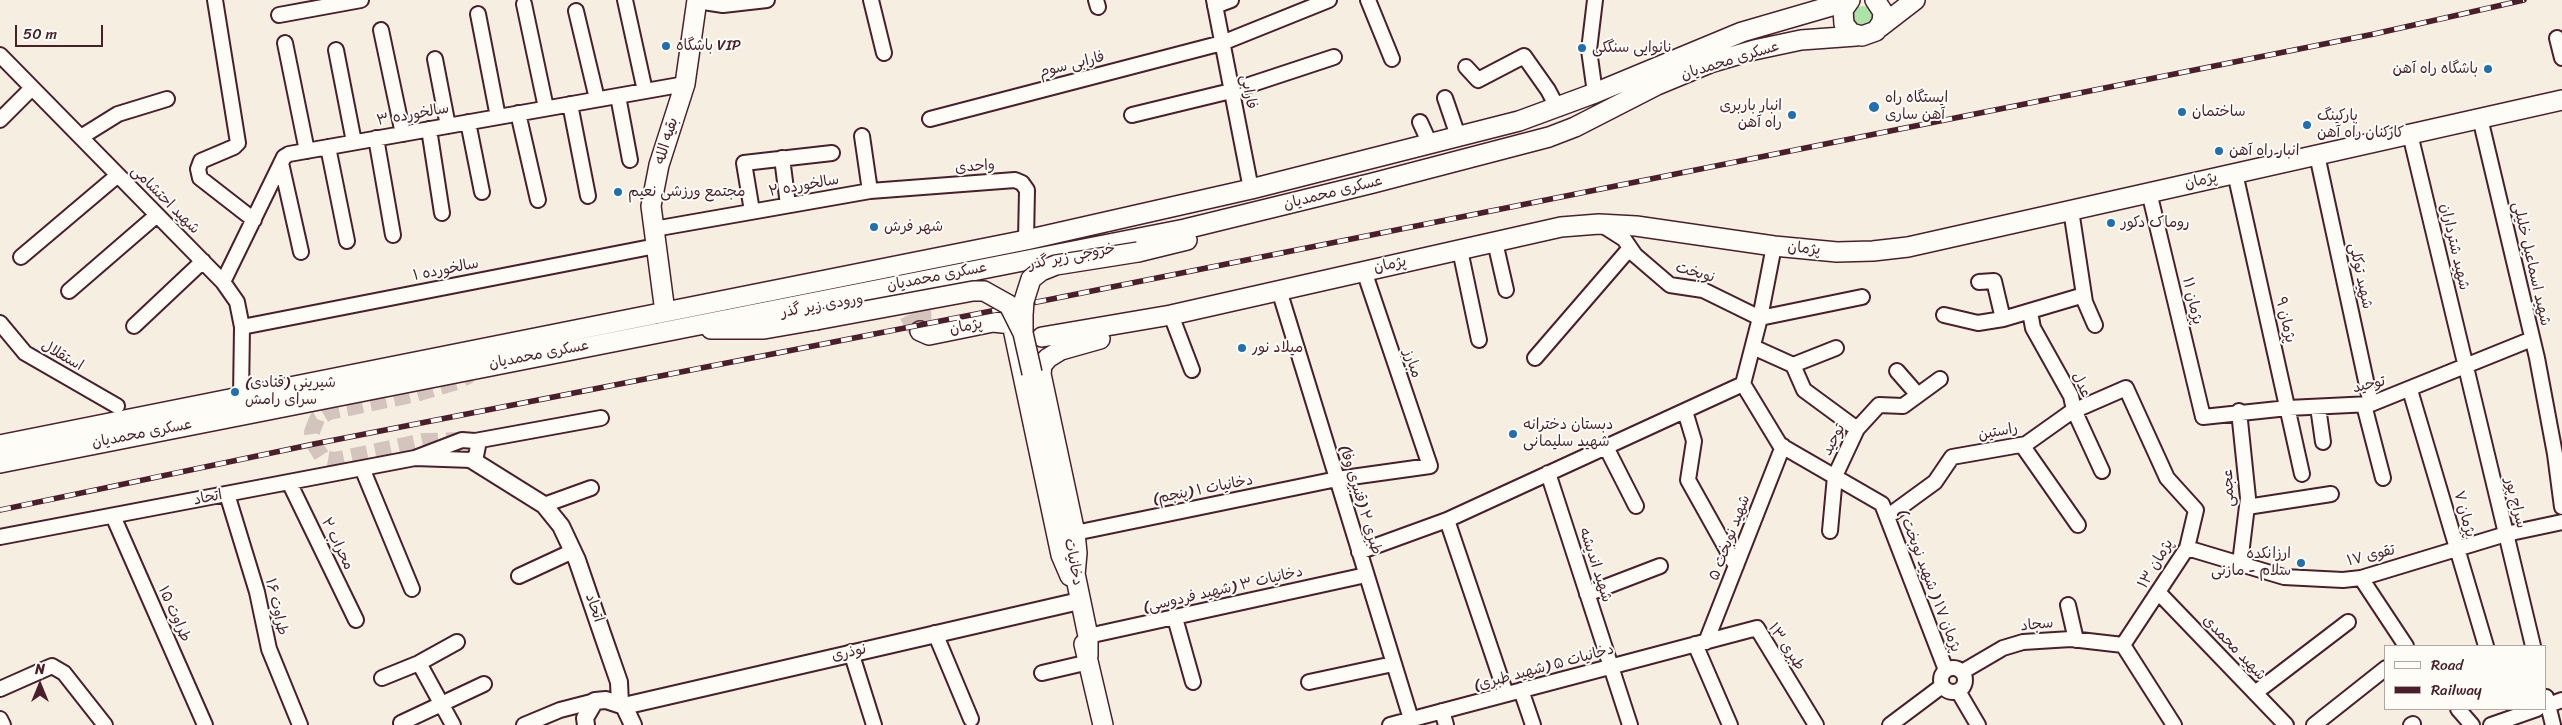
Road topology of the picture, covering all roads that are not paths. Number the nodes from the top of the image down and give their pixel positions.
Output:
1 (215, 0) edge
2 (361, 0) edge
3 (625, 0) edge
4 (697, 0) edge
5 (767, 0) edge
6 (871, 0) edge
7 (1231, 0) edge
8 (1329, 0) edge
9 (1368, 0) edge
10 (1595, 0) edge
11 (1849, 0) edge
12 (1875, 0) edge
13 (1915, 0) edge
14 (1214, 3) edge
15 (524, 4) dead end
16 (1807, 6) edge
17 (576, 11) dead end
18 (478, 14) dead end
19 (279, 15) dead end
20 (1880, 27) junction
21 (381, 30) dead end
22 (1854, 34) junction
23 (2557, 38) dead end
24 (285, 43) dead end
25 (1222, 43) junction
26 (336, 50) dead end
27 (884, 53) dead end
28 (0, 55) edge
29 (1334, 57) dead end
30 (2562, 58) edge
31 (435, 59) dead end
32 (1392, 59) dead end
33 (1466, 67) dead end
34 (685, 84) junction
35 (32, 88) junction
36 (645, 91) junction
37 (1231, 91) junction
38 (1595, 93) junction
39 (618, 96) junction
40 (1445, 98) dead end
41 (167, 99) dead end
42 (597, 99) junction
43 (2562, 100) edge
44 (570, 104) junction
45 (1557, 107) junction
46 (546, 108) junction
47 (518, 113) junction
48 (1132, 115) dead end
49 (498, 117) junction
50 (2480, 118) junction
51 (930, 119) dead end
52 (0, 120) edge
53 (468, 122) junction
54 (1420, 122) dead end
55 (448, 126) junction
56 (428, 129) junction
57 (403, 134) junction
58 (2410, 134) junction
59 (862, 136) dead end
60 (1458, 136) junction
61 (81, 138) junction
62 (376, 138) junction
63 (354, 142) junction
64 (1430, 144) junction
65 (328, 147) junction
66 (307, 151) junction
67 (832, 153) dead end
68 (2318, 154) junction
69 (782, 158) junction
70 (630, 160) dead end
71 (281, 163) junction
72 (2235, 173) junction
73 (118, 175) junction
74 (1251, 189) junction
75 (870, 190) junction
76 (482, 192) dead end
77 (2149, 192) junction
78 (588, 196) dead end
79 (538, 200) dead end
80 (1296, 202) junction
81 (788, 205) junction
82 (2071, 210) junction
83 (752, 211) junction
84 (1254, 211) junction
85 (442, 213) dead end
86 (157, 215) junction
87 (254, 220) junction
88 (1599, 224) junction
89 (1185, 228) junction
90 (393, 235) dead end
91 (655, 237) junction
92 (1026, 240) junction
93 (347, 241) dead end
94 (1495, 242) junction
95 (1774, 246) junction
96 (1630, 248) junction
97 (1460, 250) junction
98 (301, 252) dead end
99 (21, 257) dead end
100 (203, 261) junction
101 (1364, 271) junction
102 (957, 280) dead end
103 (223, 282) junction
104 (1979, 282) dead end
105 (70, 290) dead end
106 (1279, 290) junction
107 (1506, 290) dead end
108 (885, 295) dead end
109 (2084, 295) junction
110 (1862, 298) dead end
111 (760, 311) junction
112 (2030, 312) junction
113 (1944, 315) dead end
114 (1166, 316) junction
115 (1760, 318) junction
116 (2003, 319) junction
117 (669, 320) junction
118 (0, 323) edge
119 (2095, 325) dead end
120 (134, 326) dead end
121 (242, 326) junction
122 (1018, 329) junction
123 (920, 331) dead end
124 (1042, 337) dead end
125 (2532, 339) junction
126 (1479, 340) dead end
127 (1752, 347) junction
128 (1836, 348) dead end
129 (1535, 358) dead end
130 (1793, 365) junction
131 (2466, 367) junction
132 (1192, 370) dead end
133 (1898, 371) dead end
134 (1940, 380) dead end
135 (1743, 384) junction
136 (2126, 388) joint
137 (2410, 390) junction
138 (1918, 395) junction
139 (241, 397) junction
140 (2367, 405) junction
141 (117, 406) dead end
142 (2318, 407) junction
143 (2288, 408) junction
144 (2074, 410) junction
145 (1684, 411) junction
146 (2239, 411) junction
147 (2203, 417) joint
148 (601, 418) dead end
149 (1857, 429) junction
150 (475, 442) junction
151 (2323, 442) dead end
152 (2022, 444) junction
153 (0, 445) edge
154 (1783, 446) junction
155 (1606, 447) junction
156 (415, 458) junction
157 (472, 460) junction
158 (0, 463) edge
159 (1430, 466) joint
160 (362, 468) junction
161 (2102, 470) dead end
162 (1548, 473) junction
163 (2302, 474) dead end
164 (1835, 476) junction
165 (2382, 478) dead end
166 (1337, 479) junction
167 (289, 482) junction
168 (591, 488) dead end
169 (227, 494) junction
170 (2331, 494) dead end
171 (544, 505) junction
172 (1636, 506) dead end
173 (2247, 507) junction
174 (2562, 508) edge
175 (113, 516) junction
176 (1887, 517) junction
177 (1447, 520) junction
178 (2562, 522) edge
179 (2078, 525) dead end
180 (1830, 531) dead end
181 (1075, 532) junction
182 (2506, 534) junction
183 (0, 538) edge
184 (2187, 548) junction
185 (2457, 549) junction
186 (573, 552) junction
187 (1359, 552) junction
188 (2240, 562) junction
189 (1660, 566) dead end
190 (1736, 566) junction
191 (1366, 574) junction
192 (519, 576) dead end
193 (1073, 576) junction
194 (2361, 578) junction
195 (412, 588) dead end
196 (2159, 593) junction
197 (1587, 594) junction
198 (1075, 602) junction
199 (2068, 605) dead end
200 (1175, 618) junction
201 (356, 620) dead end
202 (2348, 622) dead end
203 (936, 634) junction
204 (1088, 636) junction
205 (2076, 640) junction
206 (457, 642) dead end
207 (1701, 643) junction
208 (2405, 645) edge
209 (2486, 645) edge
210 (2534, 645) edge
211 (2124, 647) junction
212 (851, 652) junction
213 (609, 657) junction
214 (1089, 659) junction
215 (419, 663) junction
216 (1393, 664) junction
217 (1611, 667) junction
218 (1946, 670) junction
219 (2384, 670) edge
220 (1962, 672) junction
221 (1042, 673) dead end
222 (382, 678) dead end
223 (1193, 682) dead end
224 (1309, 682) dead end
225 (484, 684) dead end
226 (1942, 686) junction
227 (0, 689) edge
228 (1521, 690) junction
229 (1958, 691) junction
230 (2255, 693) junction
231 (1506, 694) junction
232 (2562, 700) edge
233 (595, 702) junction
234 (2547, 703) edge
235 (441, 704) junction
236 (622, 705) junction
237 (560, 710) junction
238 (2459, 710) edge
239 (2521, 710) edge
240 (2547, 710) edge
241 (2506, 714) edge
242 (1444, 718) edge
243 (0, 719) edge
244 (971, 720) dead end
245 (1410, 720) junction
246 (402, 723) dead end
247 (586, 724) edge
248 (4, 725) edge
249 (106, 725) edge
250 (205, 725) edge
251 (300, 725) edge
252 (453, 725) edge
253 (524, 725) edge
254 (633, 725) edge
255 (874, 725) edge
256 (1102, 725) edge
257 (1390, 725) edge
258 (1533, 725) edge
259 (1630, 725) edge
260 (1730, 725) edge
261 (1816, 725) edge
262 (1890, 725) edge
263 (1978, 725) edge
264 (2174, 725) edge
265 (2286, 725) edge
266 (2314, 725) edge
267 (2472, 725) edge
268 (2491, 725) edge
269 (2553, 725) edge

1 - 87 street
2 - 19 street
3 - 36 street
4 - 5 street
4 - 34 main road, بقیه الله
6 - 27 street
7 - 14 street
8 - 25 street, فارابی سوم
9 - 32 street
10 - 38 street
11 - 16 main road, عسکری محمدیان
11 - 22 main road
12 - 20 main road
13 - 20 main road
14 - 25 street, فارابی
15 - 46 street
16 - 22 main road
16 - 38 main road, عسکری محمدیان
17 - 42 street
18 - 49 street
20 - 22 main road
21 - 57 street
22 - 80 main road, عسکری محمدیان
23 - 30 street
24 - 66 street
25 - 37 street, فارابی
25 - 51 street, فارابی سوم
26 - 63 street
28 - 35 street, شهید احتشامی
29 - 37 street
31 - 55 street
33 - 45 street
34 - 36 street, سالخورده ۳
34 - 91 main road, بقیه الله
35 - 52 street
35 - 61 street, شهید احتشامی
36 - 39 street, سالخورده ۳
37 - 48 street
37 - 74 street, فارابی
38 - 45 main road, عسکری محمدیان
39 - 42 street, سالخورده ۳
39 - 70 street
40 - 60 street
41 - 61 street
42 - 44 street, سالخورده ۳
43 - 50 main road, پژمان
44 - 46 street, سالخورده ۳
44 - 78 street
45 - 60 main road, عسکری محمدیان
46 - 47 street, سالخورده ۳
47 - 49 street, سالخورده ۳
47 - 79 street
49 - 53 street, سالخورده ۳
50 - 58 main road, پژمان
50 - 125 street, شهید اسماعیل خلیلی
53 - 55 street, سالخورده ۳
53 - 76 street
54 - 64 street
55 - 56 street, سالخورده ۳
56 - 57 street, سالخورده ۳
56 - 85 street
57 - 62 street, سالخورده ۳
58 - 68 main road, پژمان
58 - 131 street, شهید شترداران
59 - 75 street
60 - 64 main road, عسکری محمدیان
61 - 73 street, شهید احتشامی
62 - 63 street, سالخورده ۳
62 - 90 street
63 - 65 street, سالخورده ۳
64 - 74 main road, عسکری محمدیان
65 - 66 street, سالخورده ۳
65 - 93 street
66 - 71 street, سالخورده ۳
67 - 69 street
68 - 72 main road, پژمان
68 - 140 street, شهید توکلی
69 - 81 street
69 - 83 street
71 - 87 street
71 - 98 street
72 - 77 main road, پژمان
72 - 143 street, پژمان ۹
73 - 86 street, شهید احتشامی
73 - 99 street
74 - 84 main road
74 - 92 main road, عسکری محمدیان
75 - 81 street, سالخورده ۲
75 - 92 street, واحدی
77 - 82 main road, پژمان
77 - 147 street, پژمان ۱۱
80 - 84 main road, عسکری محمدیان
80 - 122 main road, bridge
81 - 83 street, سالخورده ۲
82 - 95 main road, پژمان
82 - 109 street
83 - 91 street, سالخورده ۲
84 - 89 main road, عسکری محمدیان
86 - 100 street, شهید احتشامی
86 - 105 street
87 - 103 street
88 - 94 main road, پژمان
88 - 95 main road, پژمان
88 - 96 street, نوبخت
89 - 102 main road, خروجی زیر گذر
89 - 111 main road, عسکری محمدیان
91 - 117 main road, بقیه الله
91 - 121 street, سالخورده ۱
92 - 117 main road, عسکری محمدیان
94 - 97 main road, پژمان
94 - 107 street
95 - 115 street
96 - 115 street, نوبخت
96 - 129 street
97 - 101 main road, پژمان
97 - 126 street
100 - 103 street, شهید احتشامی
100 - 120 street
101 - 106 main road, پژمان
101 - 159 street, مبارز
103 - 121 street, شهید احتشامی
104 - 116 street
106 - 114 main road, پژمان
106 - 166 street, طبری ۲ (قنبری وفا)
108 - 111 main road, ورودی زیر گذر
109 - 112 street
109 - 119 street
110 - 115 street
111 - 117 main road, عسکری محمدیان
112 - 116 street
112 - 144 street, عدل
113 - 116 street
114 - 124 main road, پژمان
114 - 132 street
114 - 181 main road
115 - 127 street
117 - 122 main road, bridge
117 - 139 main road, عسکری محمدیان
117 - 158 main road, عسکری محمدیان
118 - 141 street, استقلال
121 - 139 street, شهید احتشامی
122 - 123 main road, پژمان
122 - 193 main road, دخانیات, bridge
122 - 193 main road
125 - 131 street, توحید
125 - 174 street, شهید اسماعیل خلیلی
127 - 130 street
127 - 135 street
128 - 130 street
130 - 149 street
131 - 137 street, توحید
131 - 182 street, سراج پور
133 - 138 street
134 - 138 street, توحید
135 - 145 street
135 - 154 street, پژمان ۱۷ ( شهید نوبخت )
136 - 144 street, راستین
136 - 184 street, پژمان ۱۳
137 - 140 street, توحید
137 - 185 street, پژمان ۷
138 - 149 street, توحید
139 - 153 main road, عسکری محمدیان
140 - 142 street, توحید
140 - 165 street, شهید توکلی
142 - 143 street, توحید
142 - 151 street
143 - 146 street, توحید
143 - 163 street, پژمان ۹
144 - 152 street, راستین
144 - 161 street, عدل
145 - 155 street
145 - 190 street
146 - 147 street, توحید
146 - 173 street, عجمی
148 - 150 street, اتحاد
149 - 164 street, توحید
150 - 156 street, اتحاد
150 - 157 street
152 - 176 street, راستین
152 - 179 street
154 - 164 street, پژمان ۱۷ ( شهید نوبخت )
154 - 190 street, شهید نوبخت ۵
155 - 162 street
155 - 172 street
156 - 157 street, اتحاد
156 - 160 street, اتحاد
157 - 171 street, اتحاد
159 - 166 street, دخانیات ۱ (پنجم)
160 - 167 street, اتحاد
160 - 195 street
162 - 177 street
162 - 197 street, شهید اندیشه
164 - 176 street, پژمان ۱۷ ( شهید نوبخت )
164 - 180 street, توحید
166 - 181 street, دخانیات ۱ (پنجم)
166 - 187 street, طبری ۲ (قنبری وفا)
167 - 169 street, اتحاد
167 - 201 street, محراب ۲
168 - 171 street
169 - 175 street, اتحاد
169 - 251 street, طراوت ۱۶
170 - 173 street
171 - 186 street, اتحاد
173 - 188 street, عجمی
175 - 183 street, اتحاد
175 - 250 street, طراوت ۱۵
176 - 218 street, پژمان ۱۷ ( شهید نوبخت )
177 - 187 street
177 - 231 street
178 - 182 street, تقوی ۱۷
181 - 193 main road
182 - 185 street, تقوی ۱۷
182 - 210 street, سراج پور
184 - 188 street, تقوی ۱۷
184 - 196 street, پژمان ۱۳
185 - 194 street, تقوی ۱۷
185 - 209 street, پژمان ۷
186 - 192 street
186 - 213 street, اتحاد
187 - 191 street, طبری ۲ (قنبری وفا)
188 - 194 street, تقوی ۱۷
189 - 197 street
190 - 207 street, شهید نوبخت ۵
191 - 200 street, دخانیات ۳ (شهید فردوسی)
191 - 216 street, طبری ۲ (قنبری وفا)
193 - 198 main road, دخانیات
193 - 204 main road, دخانیات
194 - 208 street
196 - 211 street, پژمان ۱۳
196 - 230 street, شهید محمدی
197 - 217 street, شهید اندیشه
198 - 203 street, نوذری
198 - 214 main road, دخانیات
199 - 205 street
200 - 204 street, دخانیات ۳ (شهید فردوسی)
200 - 223 street
202 - 230 street
203 - 212 street, نوذری
203 - 244 street
204 - 214 main road, دخانیات
205 - 211 street, سجاد
205 - 220 street, سجاد
206 - 215 street
207 - 217 street, دخانیات ۵ (شهید طبری)
207 - 260 street
207 - 261 street, طبری ۱۳
211 - 264 street
212 - 236 street, نوذری
212 - 255 street
213 - 233 street, اتحاد
213 - 236 street, اتحاد
214 - 221 street
214 - 256 main road, دخانیات
215 - 222 street
215 - 235 street
216 - 224 street
216 - 245 street, طبری ۲ (قنبری وفا)
217 - 228 street, دخانیات ۵ (شهید طبری)
217 - 259 street, شهید اندیشه
218 - 220 street
218 - 226 street
219 - 266 street
220 - 229 street
225 - 235 street
226 - 229 street
226 - 262 street
227 - 249 street
228 - 231 street, دخانیات ۵ (شهید طبری)
228 - 258 street
229 - 263 street
230 - 265 street, شهید محمدی
231 - 242 street, دخانیات ۵ (شهید طبری)
232 - 234 street
233 - 236 street, نوذری
233 - 237 street
233 - 247 street, اتحاد
235 - 246 street
235 - 252 street
236 - 254 street
237 - 247 street
237 - 253 street
238 - 267 street
239 - 241 street
240 - 269 street
241 - 268 street
242 - 245 street, دخانیات ۵ (شهید طبری)
243 - 248 street
245 - 257 street, دخانیات ۵ (شهید طبری)

